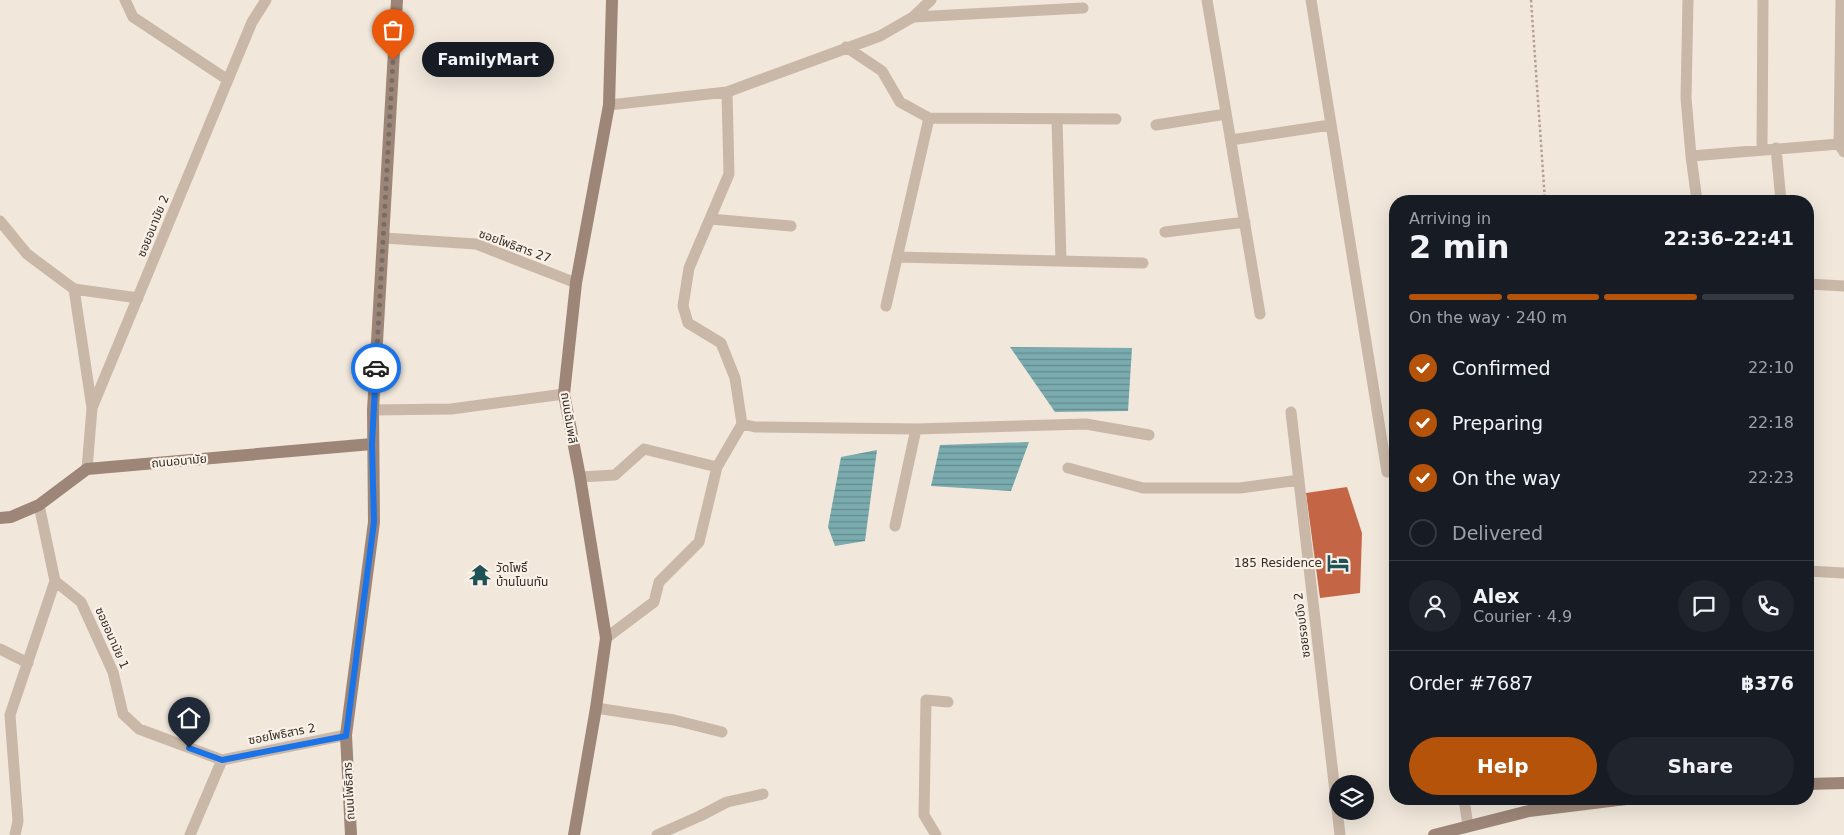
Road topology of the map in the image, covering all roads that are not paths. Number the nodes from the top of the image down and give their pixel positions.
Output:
1 (125, 0) edge
2 (266, 0) edge
3 (397, 0) edge
4 (931, 0) edge
5 (1207, 0) edge
6 (1311, 0) edge
7 (1688, 0) edge
8 (1763, 0) edge
9 (1841, 0) edge
10 (610, 1) edge
11 (1083, 8) dead end
12 (913, 17) junction
13 (846, 47) junction
14 (228, 80) junction
15 (727, 92) junction
16 (609, 105) junction
17 (1226, 114) junction
18 (929, 118) junction
19 (1057, 119) junction
20 (1116, 119) dead end
21 (1330, 125) junction
22 (1156, 126) dead end
23 (1231, 140) junction
24 (1842, 146) edge
25 (1776, 148) junction
26 (1762, 149) junction
27 (1691, 156) junction
28 (1696, 195) edge
29 (1780, 195) edge
30 (710, 219) junction
31 (0, 221) edge
32 (1245, 222) junction
33 (791, 226) dead end
34 (1165, 232) dead end
35 (384, 238) junction
36 (897, 257) junction
37 (1061, 261) junction
38 (1143, 263) dead end
39 (576, 283) junction
40 (1814, 284) edge
41 (1844, 286) edge
42 (74, 289) junction
43 (138, 298) junction
44 (886, 306) dead end
45 (1260, 314) dead end
46 (564, 394) junction
47 (92, 408) junction
48 (373, 410) junction
49 (1291, 412) dead end
50 (742, 424) junction
51 (916, 428) junction
52 (1149, 436) dead end
53 (372, 444) junction
54 (717, 467) junction
55 (1068, 468) dead end
56 (87, 469) junction
57 (1387, 472) dead end
58 (580, 477) junction
59 (1299, 480) junction
60 (39, 505) junction
61 (0, 518) edge
62 (895, 526) dead end
63 (1814, 571) edge
64 (1844, 573) edge
65 (55, 581) junction
66 (606, 638) junction
67 (0, 649) edge
68 (28, 664) junction
69 (948, 702) dead end
70 (596, 708) junction
71 (722, 732) dead end
72 (346, 736) junction
73 (222, 760) junction
74 (1844, 783) edge
75 (1814, 784) edge
76 (763, 794) dead end
77 (1465, 805) edge
78 (1567, 805) edge
79 (1468, 826) junction
80 (15, 835) edge
81 (190, 835) edge
82 (351, 835) edge
83 (574, 835) edge
84 (657, 835) edge
85 (936, 835) edge
86 (1340, 835) edge
87 (1434, 835) edge

1 - 14 street
2 - 14 street, ซอยอนามัย 2
3 - 35 street, ถนนโพธิสาร
4 - 12 street
5 - 17 street
6 - 21 street
7 - 27 street
8 - 26 street
9 - 24 street
10 - 16 street, ถนนฉิมพลี
11 - 12 street
12 - 13 street
13 - 15 street
13 - 18 street
14 - 43 street, ซอยอนามัย 2
15 - 16 street
15 - 30 street
16 - 39 street, ถนนฉิมพลี
17 - 22 street
17 - 23 street
18 - 19 street
18 - 36 street
19 - 20 street
19 - 37 street
21 - 23 street
21 - 57 street
23 - 32 street
24 - 25 street
25 - 26 street
25 - 29 street
26 - 27 street
27 - 28 street
30 - 33 street
30 - 50 street
31 - 42 street
32 - 34 street
32 - 45 street
35 - 39 street, ซอยโพธิสาร 27
35 - 48 street, ถนนโพธิสาร
36 - 37 street
36 - 44 street
37 - 38 street
39 - 46 street, ถนนฉิมพลี
40 - 41 street
42 - 43 street
42 - 47 street
43 - 47 street, ซอยอนามัย 2
46 - 48 street
46 - 58 street, ถนนฉิมพลี
47 - 56 street, ซอยอนามัย 2
48 - 53 street, ถนนโพธิสาร
49 - 59 street, ซอยรอบบึง 2
50 - 51 street
50 - 54 street
51 - 52 street
51 - 62 street
53 - 56 street, ถนนอนามัย
53 - 72 street, ถนนโพธิสาร
54 - 58 street
54 - 66 street
55 - 59 street
56 - 60 street
58 - 66 street, ถนนฉิมพลี
59 - 86 street, ซอยรอบบึง 2
60 - 61 street
60 - 65 street
63 - 64 street
65 - 68 street
65 - 73 street, ซอยอนามัย 1
66 - 70 street, ถนนฉิมพลี
67 - 68 street
68 - 80 street
69 - 85 street
70 - 71 street
70 - 83 street, ถนนฉิมพลี
72 - 73 street, ซอยโพธิสาร 2
72 - 82 street, ถนนโพธิสาร
73 - 81 street
74 - 75 street
76 - 84 street
77 - 79 street
78 - 79 street
79 - 87 street

